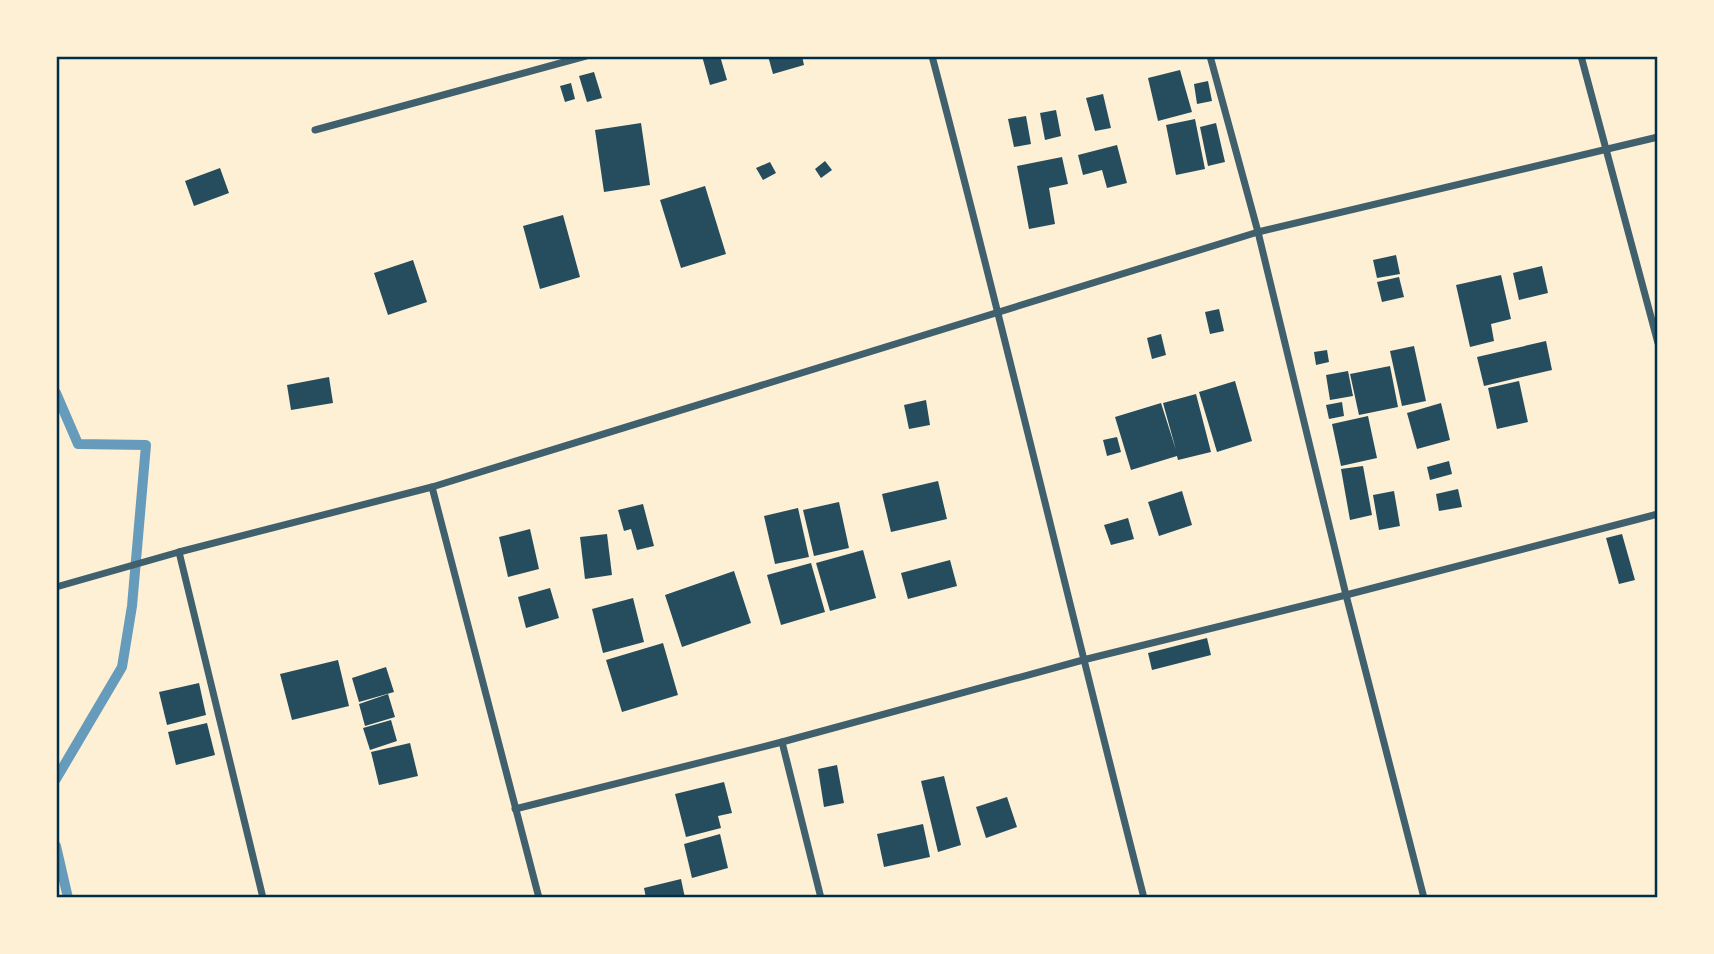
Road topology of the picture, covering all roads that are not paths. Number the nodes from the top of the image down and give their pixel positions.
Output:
1 (586, 56) edge
2 (933, 56) edge
3 (1210, 56) edge
4 (1581, 56) edge
5 (315, 130) dead end
6 (1658, 137) edge
7 (1607, 148) junction
8 (1258, 232) junction
9 (999, 310) junction
10 (1658, 343) edge
11 (432, 487) junction
12 (1658, 514) edge
13 (179, 552) junction
14 (56, 587) edge
15 (1346, 595) junction
16 (1083, 660) junction
17 (782, 743) junction
18 (515, 809) junction
19 (263, 898) edge
20 (538, 898) edge
21 (821, 898) edge
22 (1144, 898) edge
23 (1424, 898) edge

1 - 5 street
2 - 9 street
3 - 8 street
4 - 7 street
6 - 7 street
7 - 8 street
7 - 10 street
8 - 9 street
8 - 15 street
9 - 11 street
9 - 16 street
11 - 13 street
11 - 18 street
12 - 15 street
13 - 14 street
13 - 19 street
15 - 16 street
15 - 23 street
16 - 17 street
16 - 22 street
17 - 18 street
17 - 21 street
18 - 20 street

